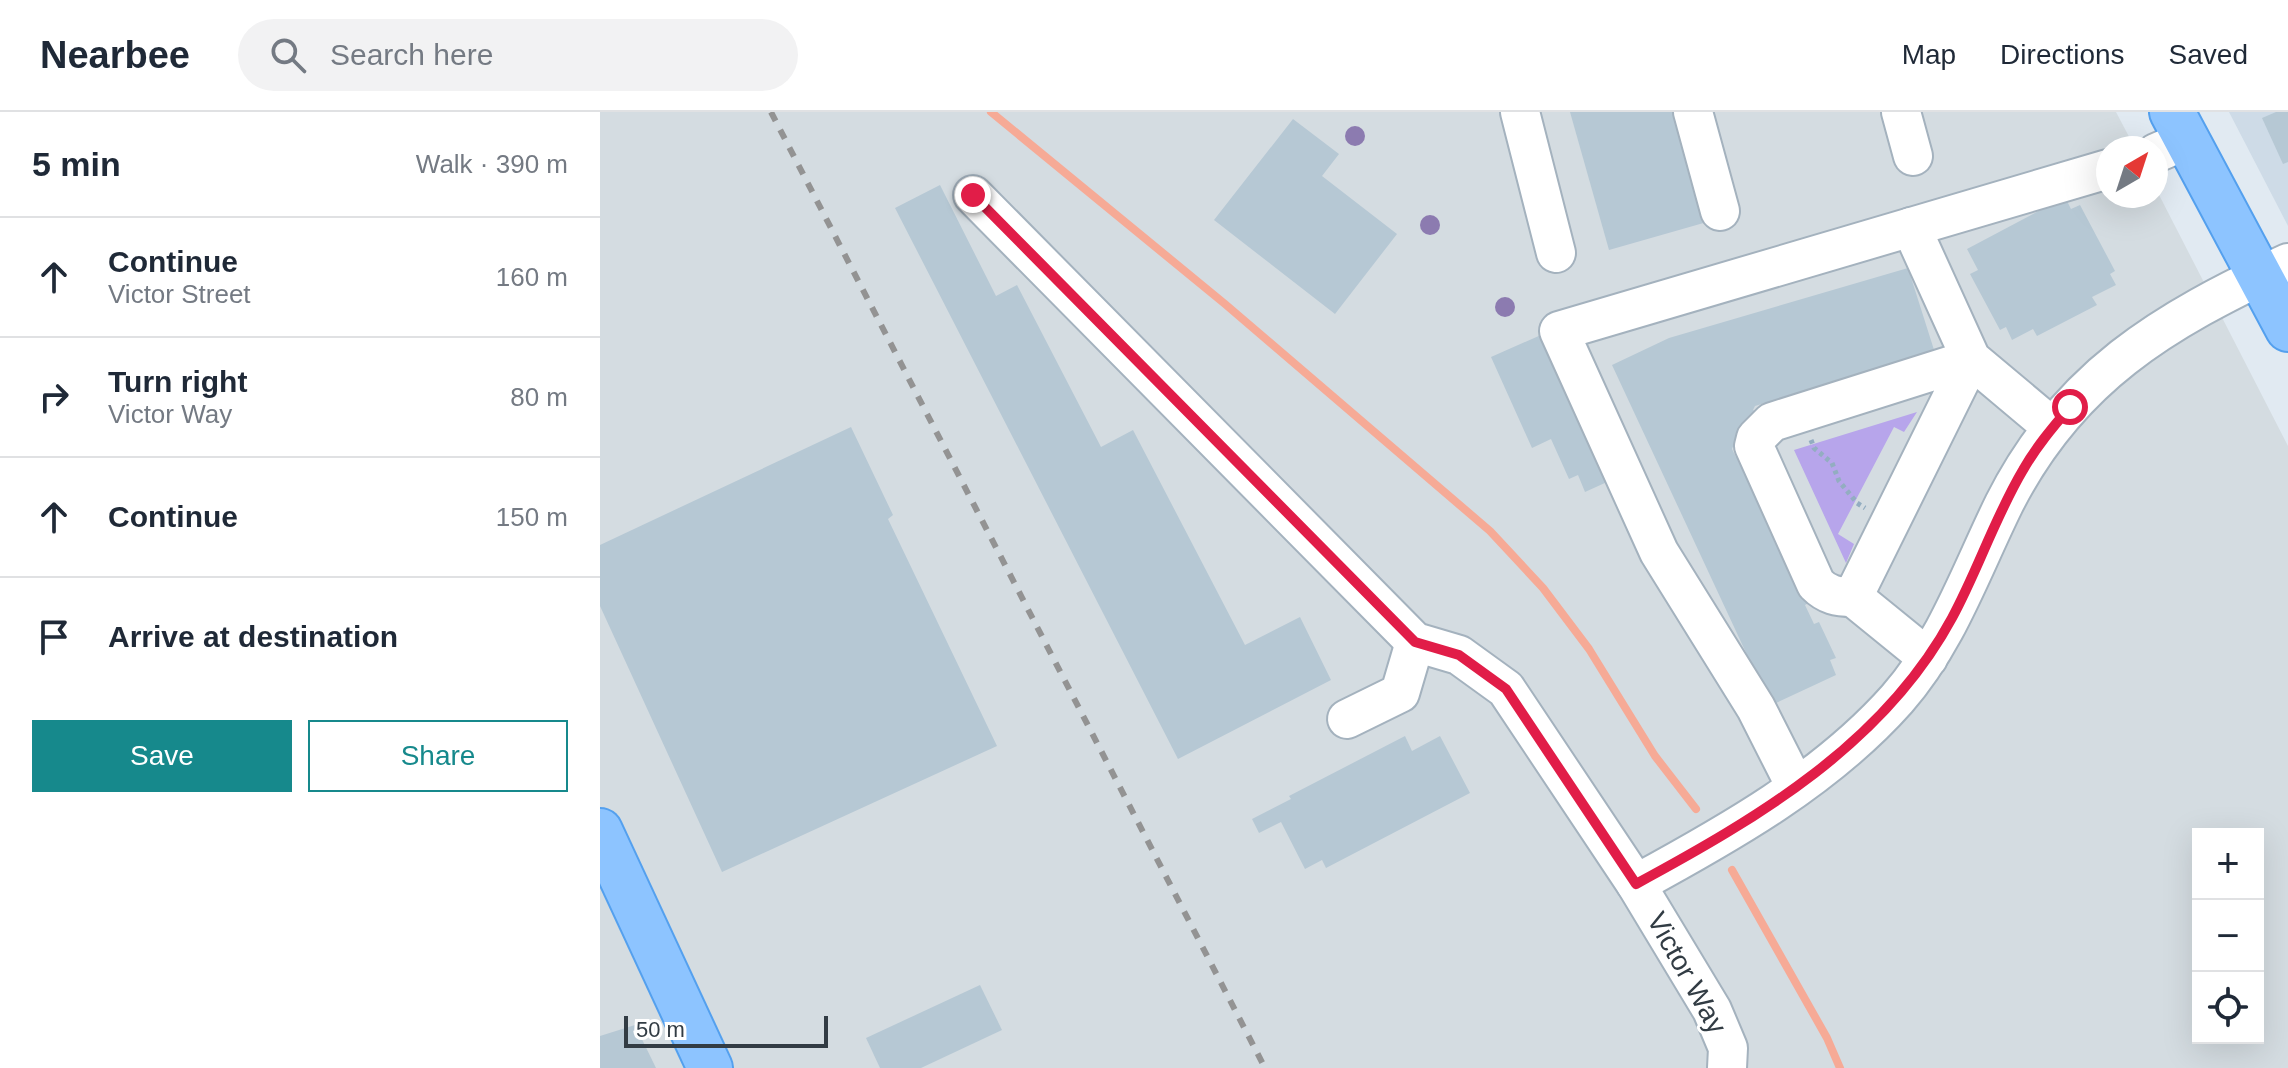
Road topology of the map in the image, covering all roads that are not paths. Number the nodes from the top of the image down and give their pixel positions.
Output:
1 (1520, 112) edge
2 (1693, 112) edge
3 (1901, 112) edge
4 (2171, 135) edge
5 (1913, 156) dead end
6 (2096, 173) edge
7 (973, 195) dead end
8 (1720, 211) dead end
9 (1911, 227) junction
10 (1556, 253) dead end
11 (2274, 270) edge
12 (2288, 329) edge
13 (1971, 359) junction
14 (2052, 427) junction
15 (1853, 597) junction
16 (1415, 642) junction
17 (1928, 658) junction
18 (1347, 719) dead end
19 (1796, 787) junction
20 (604, 852) edge
21 (1636, 884) junction
22 (710, 1068) edge
23 (1727, 1068) edge

1 - 10 street
2 - 8 street
3 - 5 street
4 - 11 main road
6 - 9 street
7 - 16 street
9 - 13 street
9 - 19 street
11 - 12 main road
11 - 14 street
13 - 14 street
13 - 15 street
13 - 15 street
14 - 17 street
15 - 17 street
16 - 18 street
16 - 21 street, Victor Way
17 - 19 street
19 - 21 street
20 - 22 main road
21 - 23 street, Victor Way

